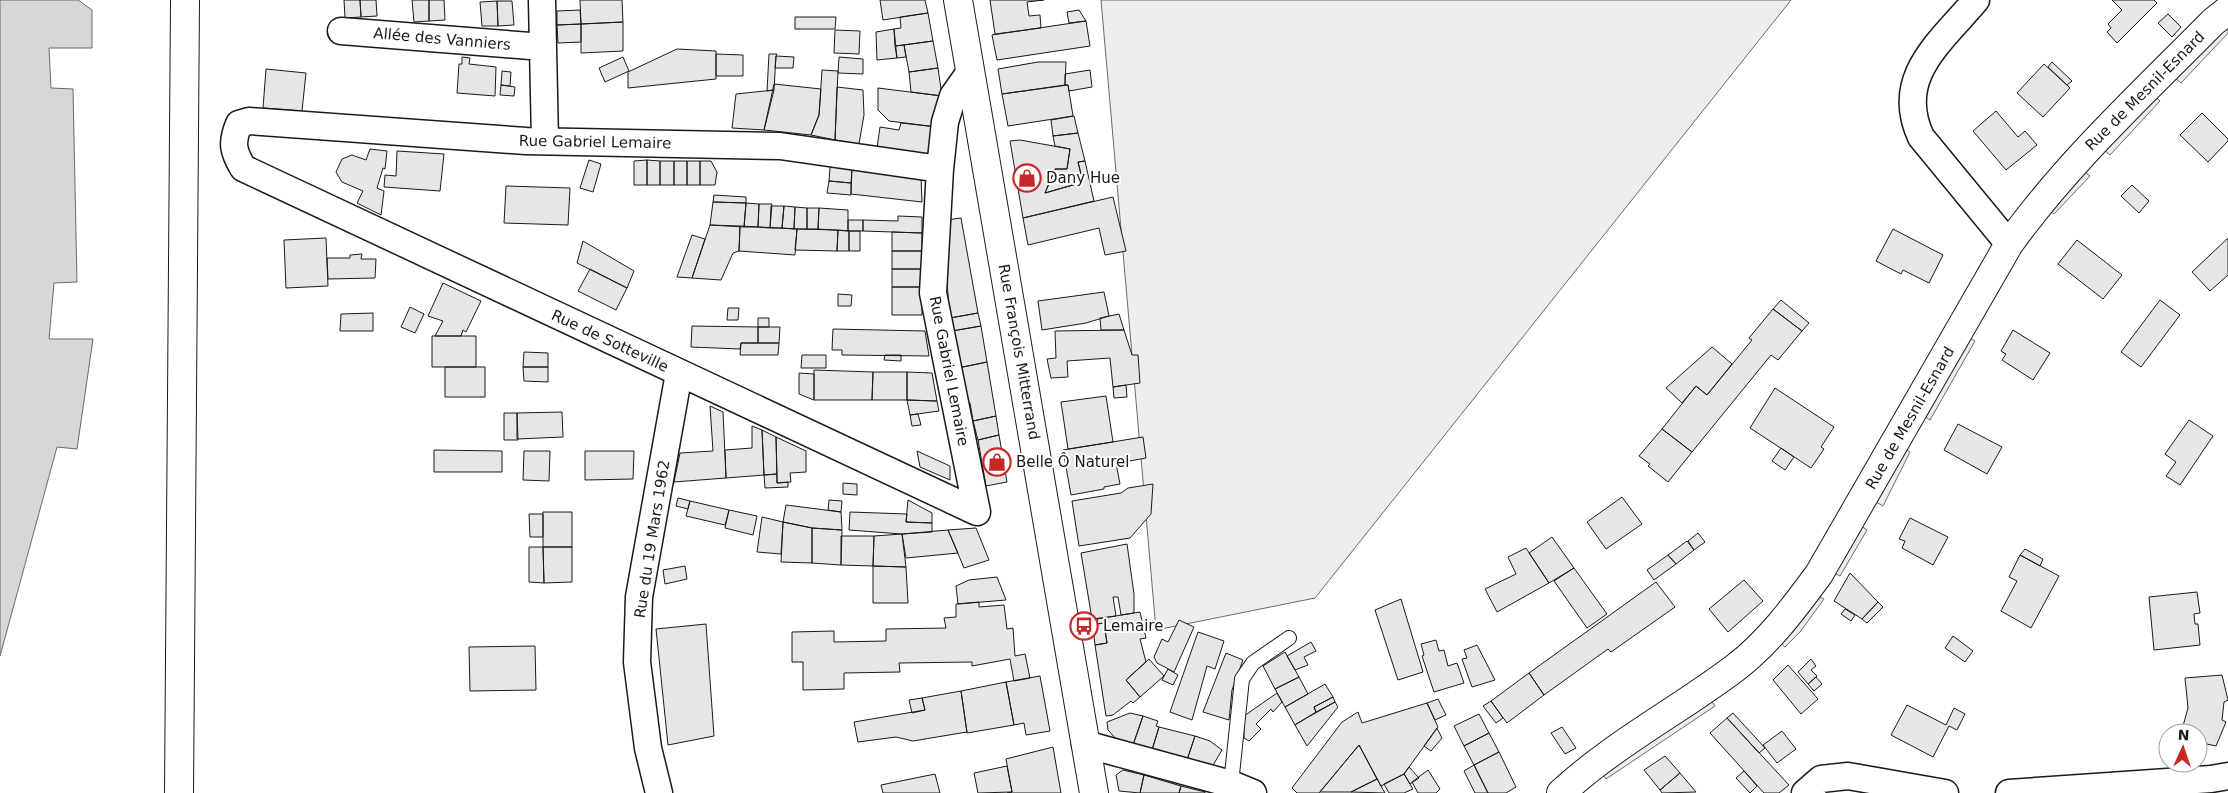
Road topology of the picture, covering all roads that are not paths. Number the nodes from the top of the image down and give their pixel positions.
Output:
1 (185, 0) edge
2 (542, 0) edge
3 (958, 0) edge
4 (1976, 0) edge
5 (2228, 10) edge
6 (341, 31) dead end
7 (543, 47) junction
8 (970, 72) junction
9 (545, 141) junction
10 (243, 168) joint
11 (940, 169) junction
12 (2009, 244) junction
13 (679, 373) junction
14 (977, 512) joint
15 (1289, 638) dead end
16 (1085, 744) junction
17 (2228, 776) edge
18 (1242, 788) edge
19 (180, 793) edge
20 (659, 793) edge
21 (1094, 793) edge
22 (1561, 793) edge
23 (1805, 793) edge
24 (1945, 793) edge
25 (2009, 793) edge

1 - 19 street
2 - 7 street
3 - 8 street, Rue François Mitterrand
4 - 12 street
5 - 12 street, Rue de Mesnil-Esnard
6 - 7 street, Allée des Vanniers
7 - 9 street
8 - 11 street, Rue Gabriel Lemaire
8 - 16 street, Rue François Mitterrand
9 - 10 street, Rue Gabriel Lemaire
9 - 11 street, Rue Gabriel Lemaire
10 - 13 street, Rue de Sotteville
11 - 14 street, Rue Gabriel Lemaire
12 - 22 street, Rue de Mesnil-Esnard
13 - 14 street, Rue de Sotteville
13 - 20 street, Rue du 19 Mars 1962
15 - 18 lane
16 - 18 street
16 - 21 street, Rue François Mitterrand
17 - 25 street
23 - 24 street

